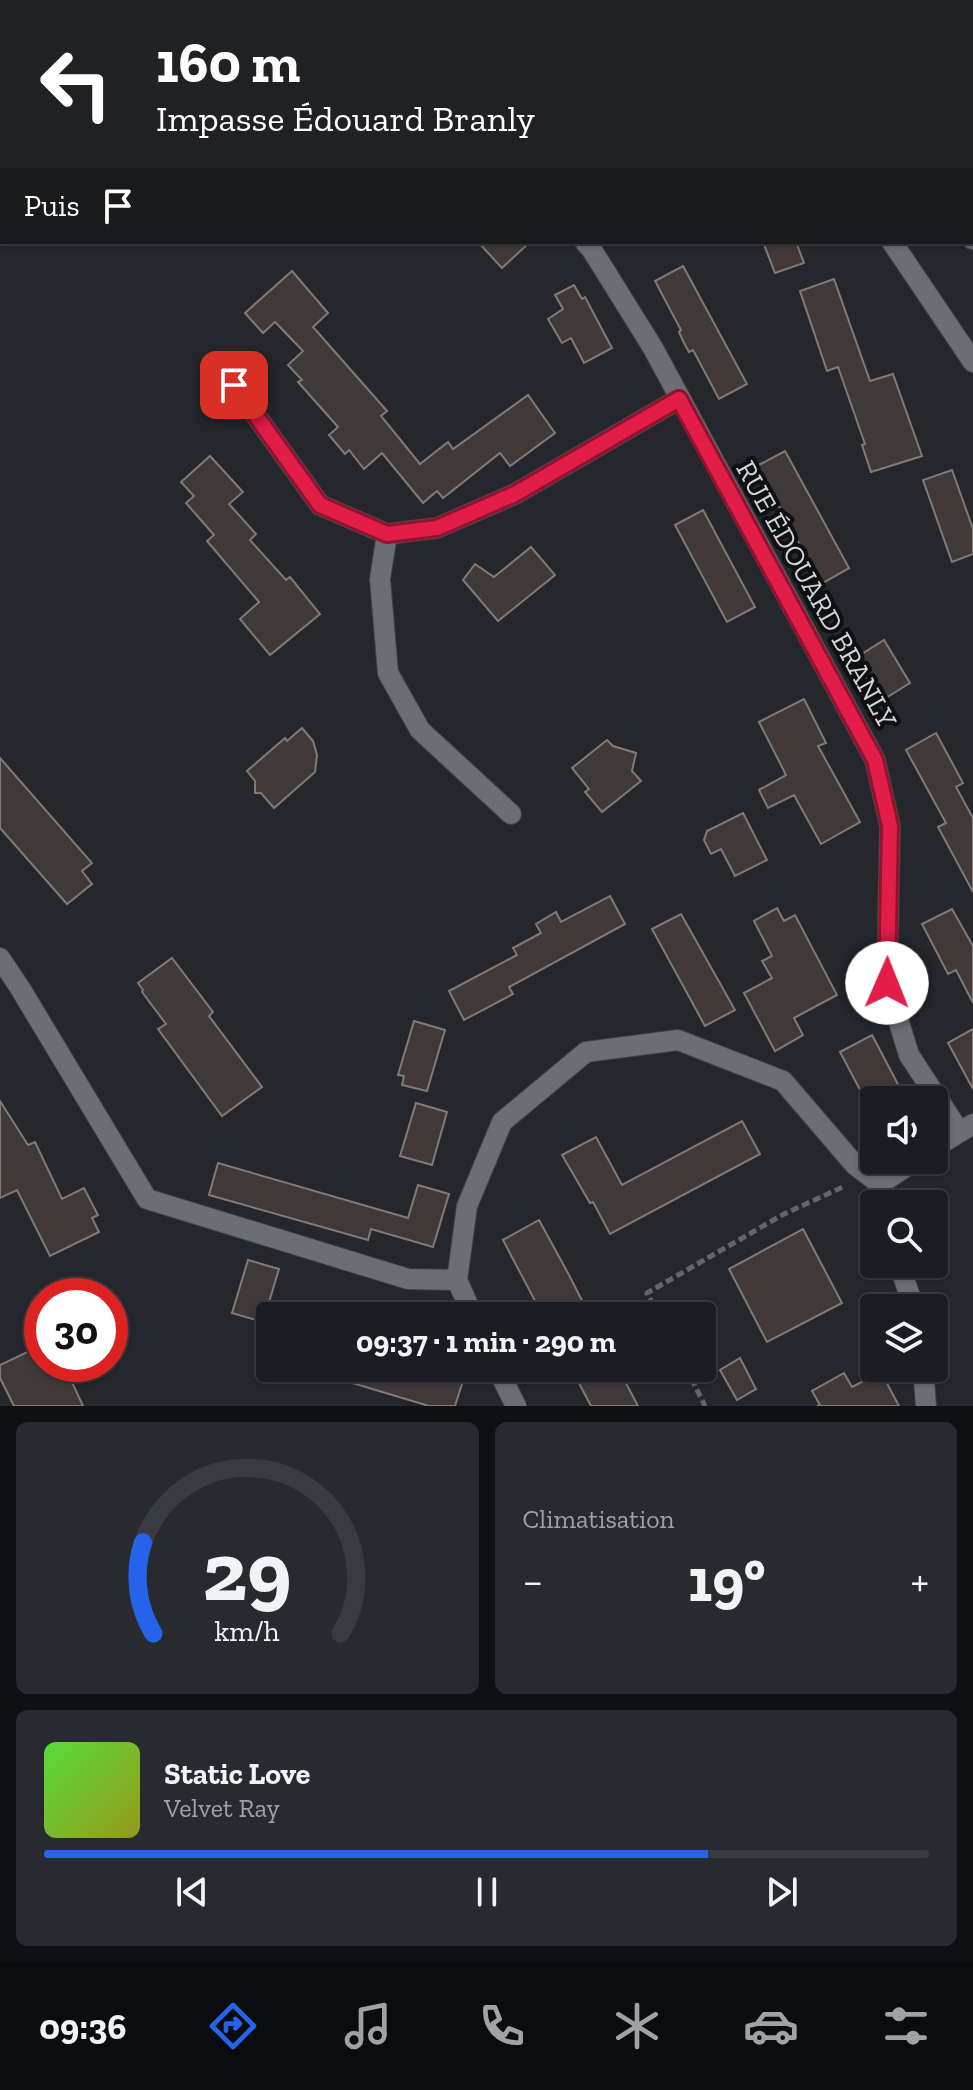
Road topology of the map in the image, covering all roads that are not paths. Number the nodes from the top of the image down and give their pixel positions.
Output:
1 (587, 244) edge
2 (893, 244) edge
3 (973, 362) edge
4 (234, 385) dead end
5 (679, 399) junction
6 (387, 534) junction
7 (511, 814) dead end
8 (0, 958) edge
9 (966, 1128) edge
10 (948, 1139) edge
11 (896, 1174) edge
12 (877, 1188) edge
13 (457, 1280) junction
14 (467, 1302) edge
15 (504, 1382) edge
16 (924, 1382) edge
17 (516, 1406) edge
18 (926, 1406) edge

1 - 5 street, RUE ÉDOUARD BRANLY
2 - 3 street
4 - 6 street
5 - 6 street
5 - 9 street, RUE ÉDOUARD BRANLY
6 - 7 street
8 - 13 street
9 - 10 street
11 - 12 street
12 - 13 street
13 - 14 street
15 - 17 street
16 - 18 street

